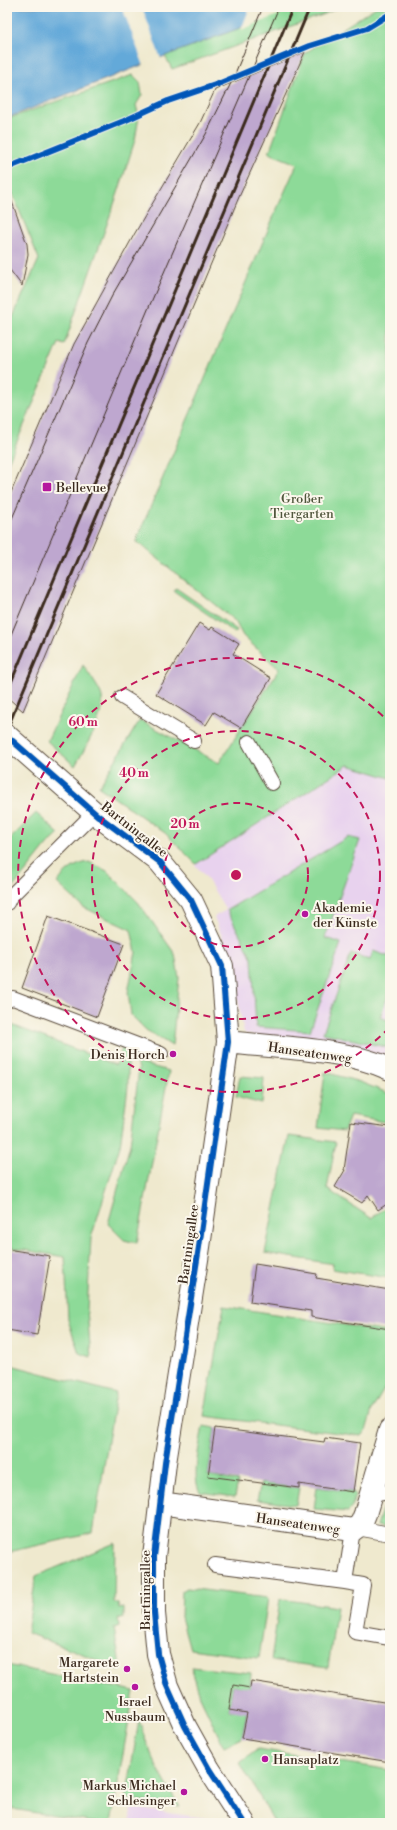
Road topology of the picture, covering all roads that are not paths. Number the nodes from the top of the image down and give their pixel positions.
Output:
1 (122, 697) dead end
2 (7, 736) edge
3 (194, 741) dead end
4 (249, 742) dead end
5 (272, 783) dead end
6 (94, 812) junction
7 (7, 903) edge
8 (7, 1000) edge
9 (228, 1042) junction
10 (161, 1054) dead end
11 (390, 1069) edge
12 (390, 1430) edge
13 (380, 1493) edge
14 (160, 1504) junction
15 (355, 1529) junction
16 (390, 1534) edge
17 (215, 1565) dead end
18 (345, 1582) junction
19 (390, 1638) edge
20 (244, 1823) edge

1 - 3 lane
2 - 6 street, Bartningallee
4 - 5 lane
6 - 7 lane
6 - 9 street, Bartningallee
8 - 10 lane
9 - 11 street, Hanseatenweg
9 - 14 street, Bartningallee
12 - 13 street, Hanseatenweg
13 - 15 street, Hanseatenweg
14 - 15 street, Hanseatenweg
14 - 20 street, Bartningallee
15 - 16 lane
15 - 18 lane
17 - 18 lane
18 - 19 lane

